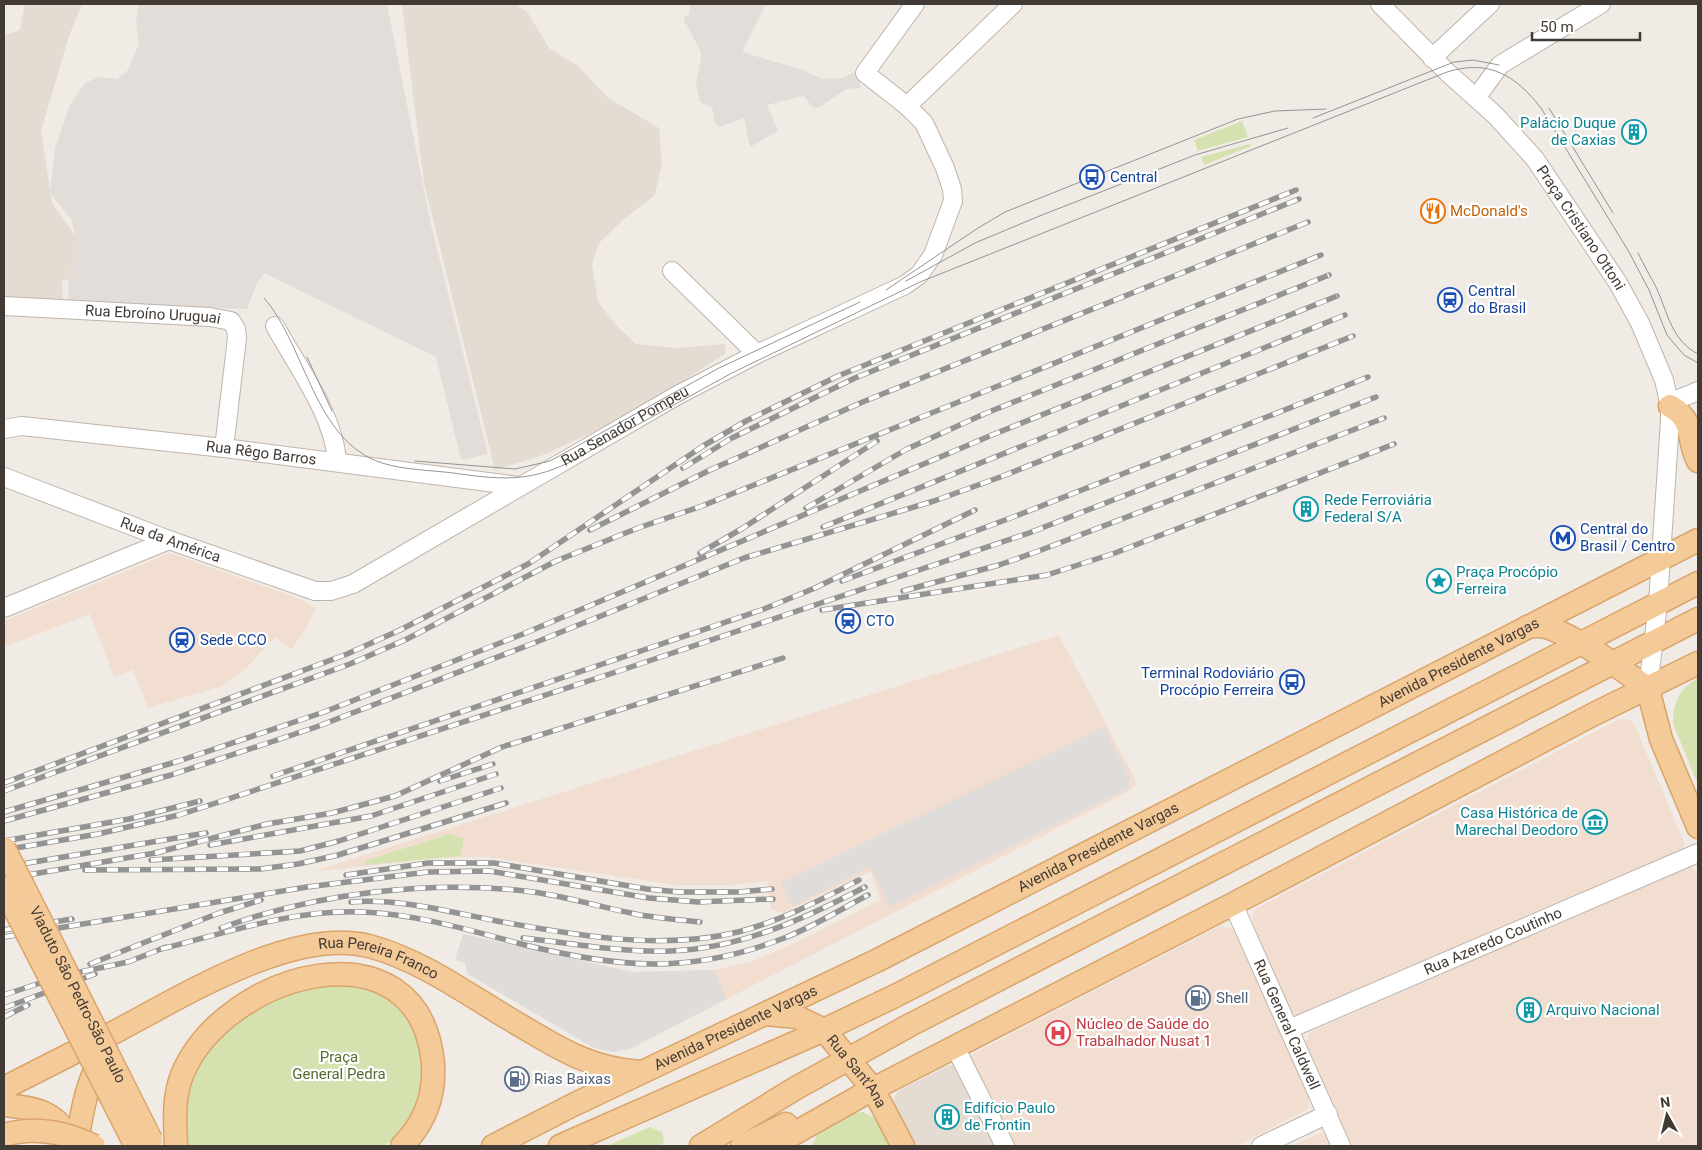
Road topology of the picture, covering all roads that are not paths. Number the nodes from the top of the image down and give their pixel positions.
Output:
1 (916, 4) edge
2 (1013, 4) edge
3 (1380, 4) edge
4 (1490, 4) edge
5 (1601, 4) edge
6 (1432, 58) junction
7 (1476, 98) junction
8 (907, 106) junction
9 (672, 271) dead end
10 (4, 306) edge
11 (274, 326) dead end
12 (757, 354) junction
13 (1698, 391) edge
14 (1670, 405) junction
15 (4, 430) edge
16 (224, 448) junction
17 (337, 461) junction
18 (1698, 461) edge
19 (4, 477) edge
20 (519, 486) junction
21 (169, 540) junction
22 (1698, 540) edge
23 (1661, 558) junction
24 (1698, 583) edge
25 (340, 590) joint
26 (1658, 603) junction
27 (4, 608) edge
28 (1698, 619) edge
29 (1527, 627) junction
30 (1654, 641) junction
31 (1579, 644) junction
32 (1611, 663) junction
33 (1698, 663) edge
34 (1648, 689) junction
35 (1698, 827) edge
36 (4, 848) edge
37 (1698, 853) edge
38 (4, 888) edge
39 (1233, 904) junction
40 (1068, 943) junction
41 (996, 944) junction
42 (761, 1014) junction
43 (824, 1030) junction
44 (1289, 1030) junction
45 (955, 1047) junction
46 (73, 1053) dead end
47 (848, 1058) junction
48 (641, 1072) junction
49 (4, 1088) edge
50 (873, 1089) junction
51 (4, 1105) edge
52 (826, 1114) junction
53 (1328, 1114) junction
54 (4, 1135) edge
55 (144, 1144) edge
56 (74, 1146) edge
57 (94, 1146) edge
58 (176, 1146) edge
59 (402, 1146) edge
60 (493, 1146) edge
61 (560, 1146) edge
62 (701, 1146) edge
63 (742, 1146) edge
64 (772, 1146) edge
65 (903, 1146) edge
66 (1005, 1146) edge
67 (1261, 1146) edge
68 (1341, 1146) edge

1 - 8 street
2 - 8 street
3 - 6 street, Praça Cristiano Ottoni
4 - 6 street
5 - 7 street
6 - 7 street, Praça Cristiano Ottoni
7 - 14 street, Praça Cristiano Ottoni
8 - 12 street, Rua Senador Pompeu
9 - 12 street
10 - 16 street, Rua Ebroíno Uruguai
11 - 17 street
12 - 20 street, Rua Senador Pompeu
13 - 14 street
14 - 18 main road
14 - 23 street
15 - 16 street, Rua Rêgo Barros
16 - 17 street, Rua Rêgo Barros
17 - 20 street, Rua Rêgo Barros
19 - 21 street, Rua da América
20 - 25 street, Rua Senador Pompeu
21 - 25 street, Rua da América
21 - 27 street
22 - 23 main road, Avenida Presidente Vargas
23 - 26 street
23 - 29 main road, Avenida Presidente Vargas
24 - 26 main road
26 - 30 street
26 - 31 main road
28 - 30 main road
29 - 31 main road
29 - 42 main road, Avenida Presidente Vargas
30 - 32 main road
30 - 34 street
31 - 32 main road
31 - 41 main road
32 - 34 main road
32 - 40 main road
33 - 34 main road
34 - 35 main road
34 - 39 main road
36 - 55 main road, Viaduto São Pedro-São Paulo, bridge
37 - 44 street, Rua Azeredo Coutinho
38 - 55 main road, Viaduto São Pedro-São Paulo, bridge
39 - 44 street, Rua General Caldwell
39 - 45 main road
40 - 41 main road
40 - 47 main road
41 - 43 main road
42 - 43 main road, Rua Sant'Ana
42 - 48 main road, Avenida Presidente Vargas
43 - 47 main road, Rua Sant'Ana
43 - 61 main road
44 - 53 street, Rua General Caldwell
45 - 50 main road
45 - 66 street
46 - 49 main road
47 - 50 main road, Rua Sant'Ana
47 - 62 main road
48 - 56 main road, Rua Pereira Franco
48 - 60 main road, Avenida Presidente Vargas
50 - 52 main road
50 - 65 main road, Rua Sant'Ana
51 - 56 main road
52 - 63 main road
52 - 64 main road
53 - 67 street
53 - 68 street, Rua General Caldwell
54 - 57 main road, bridge
58 - 59 main road

